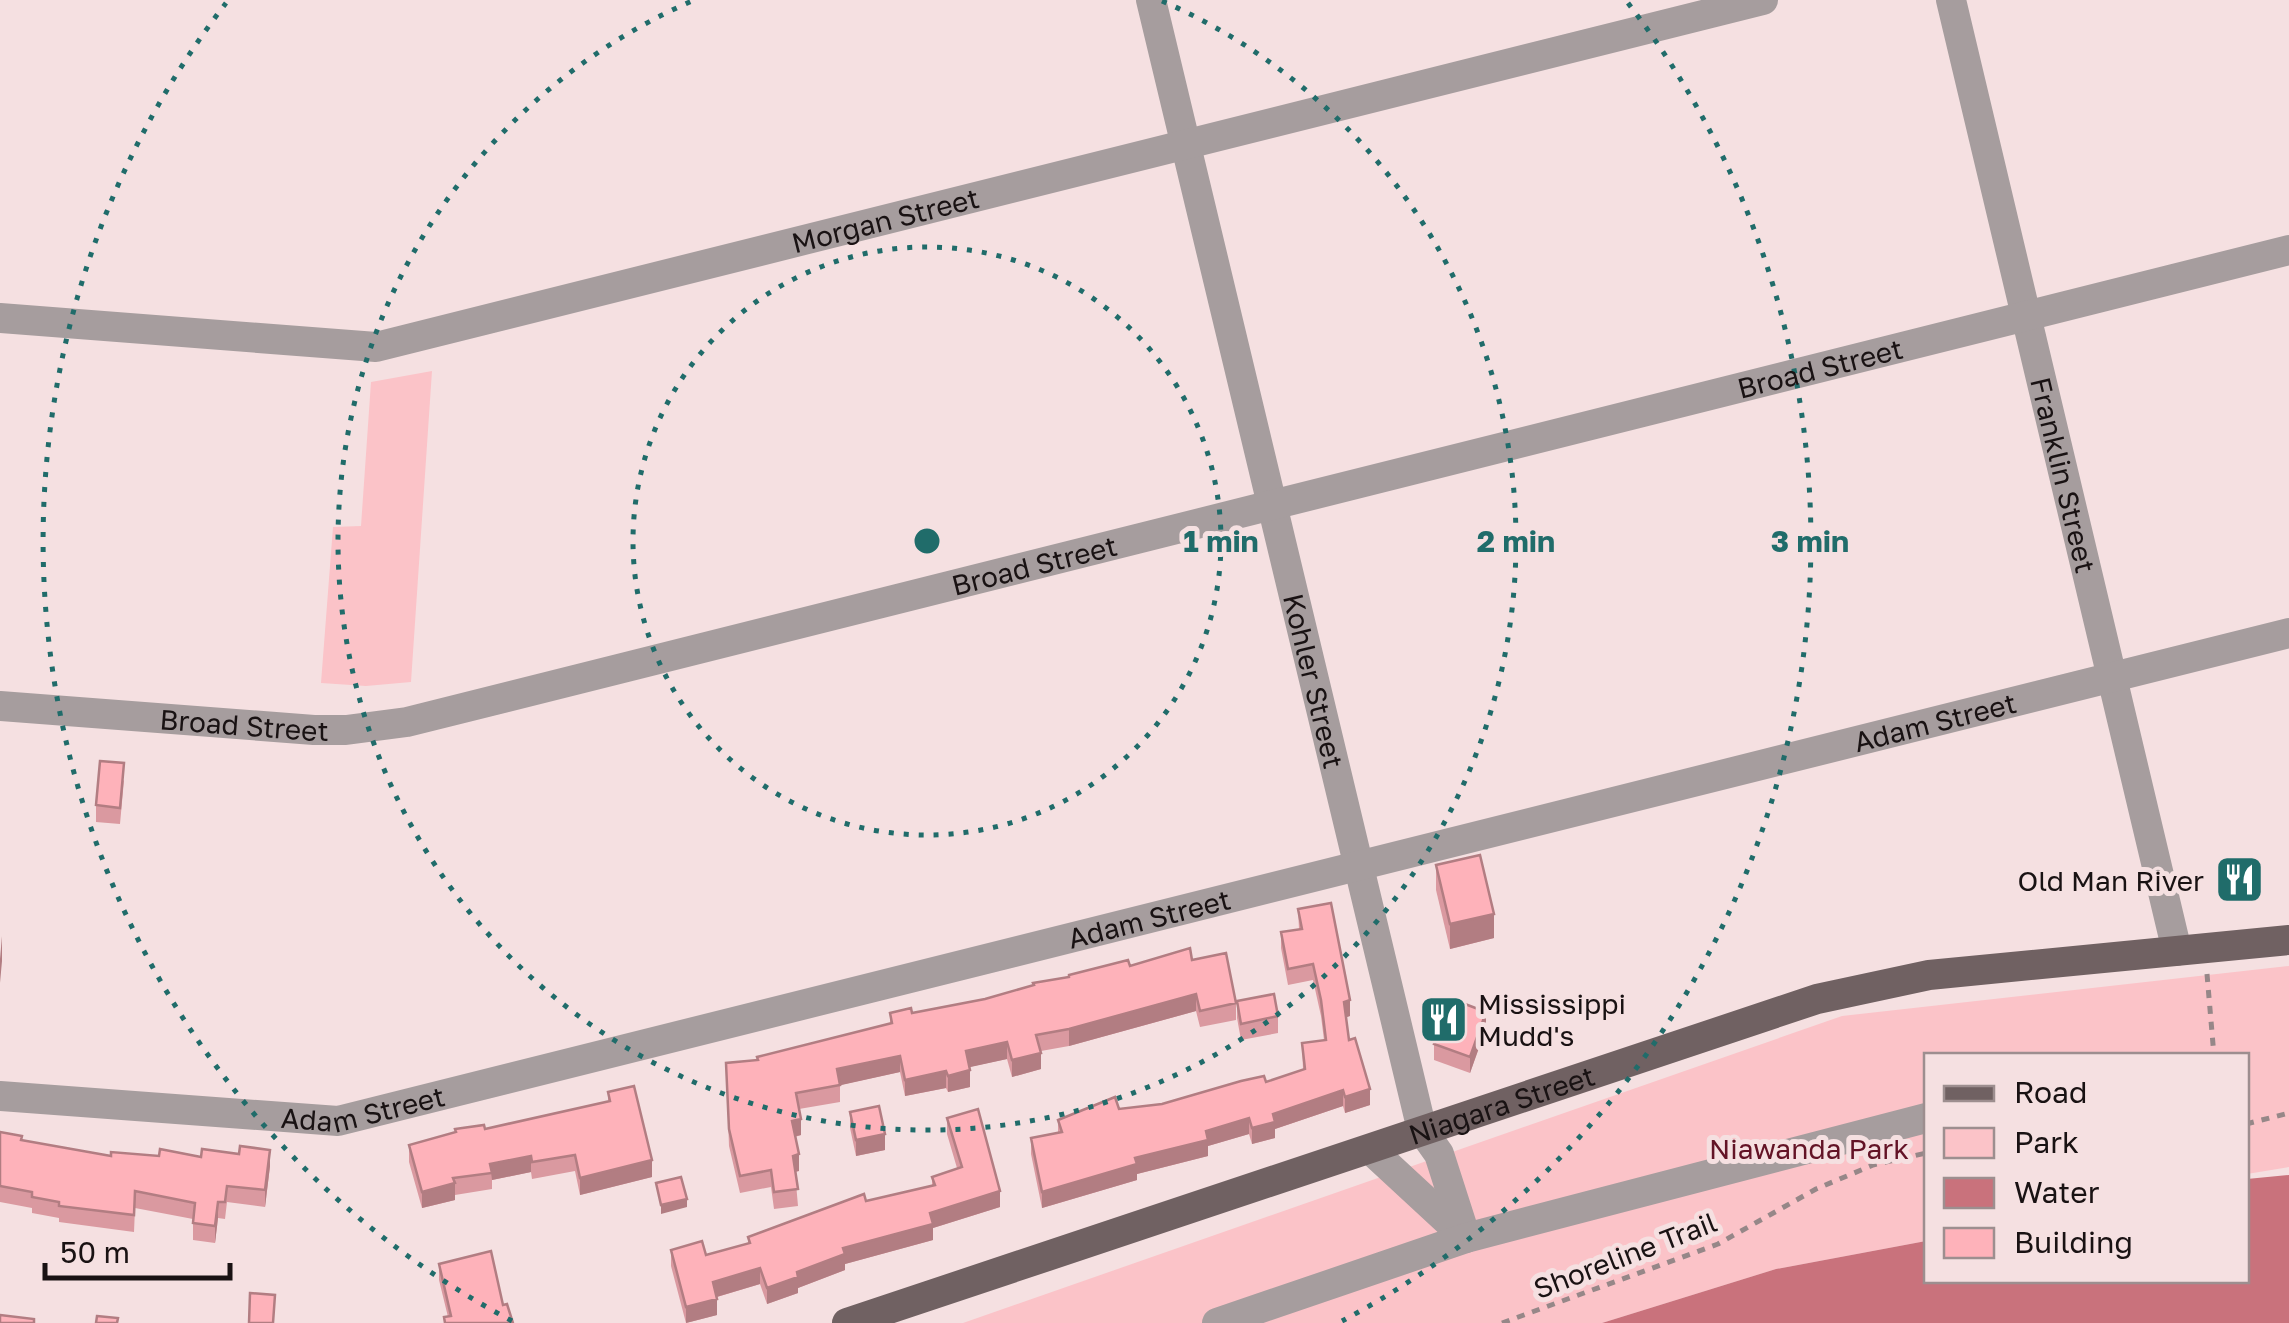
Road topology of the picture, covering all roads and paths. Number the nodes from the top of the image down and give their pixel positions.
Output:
1 (1152, 0) edge
2 (1763, 0) edge
3 (1950, 0) edge
4 (1186, 144) junction
5 (2289, 250) edge
6 (2027, 316) junction
7 (0, 318) edge
8 (1272, 505) junction
9 (2289, 633) edge
10 (2114, 677) junction
11 (0, 706) edge
12 (1358, 864) junction
13 (2289, 940) edge
14 (2176, 951) junction
15 (2207, 974) dead end
16 (2214, 1053) edge
17 (0, 1096) edge
18 (2289, 1113) edge
19 (1924, 1119) edge
20 (2249, 1123) edge
21 (1422, 1130) junction
22 (1371, 1150) junction
23 (1924, 1154) edge
24 (1466, 1238) junction
25 (847, 1323) edge
26 (1218, 1323) edge
27 (1502, 1323) edge

1 - 4 street, Kohler Street
2 - 4 street, Morgan Street
3 - 6 street, Franklin Street
4 - 7 street, Morgan Street
4 - 8 street, Kohler Street
5 - 6 street, Broad Street
6 - 8 street, Broad Street
6 - 10 street, Franklin Street
8 - 11 street, Broad Street
8 - 12 street, Kohler Street
9 - 10 street, Adam Street
10 - 12 street, Adam Street
10 - 14 street, Franklin Street
12 - 17 street, Adam Street
12 - 21 street, Kohler Street
13 - 14 main road, Niagara Street
14 - 21 main road, Niagara Street
15 - 16 path
18 - 20 path
19 - 24 street
21 - 22 main road, Niagara Street
21 - 24 street, Kohler Street
22 - 24 street
22 - 25 main road, Niagara Street
23 - 27 path, Shoreline Trail
24 - 26 street

